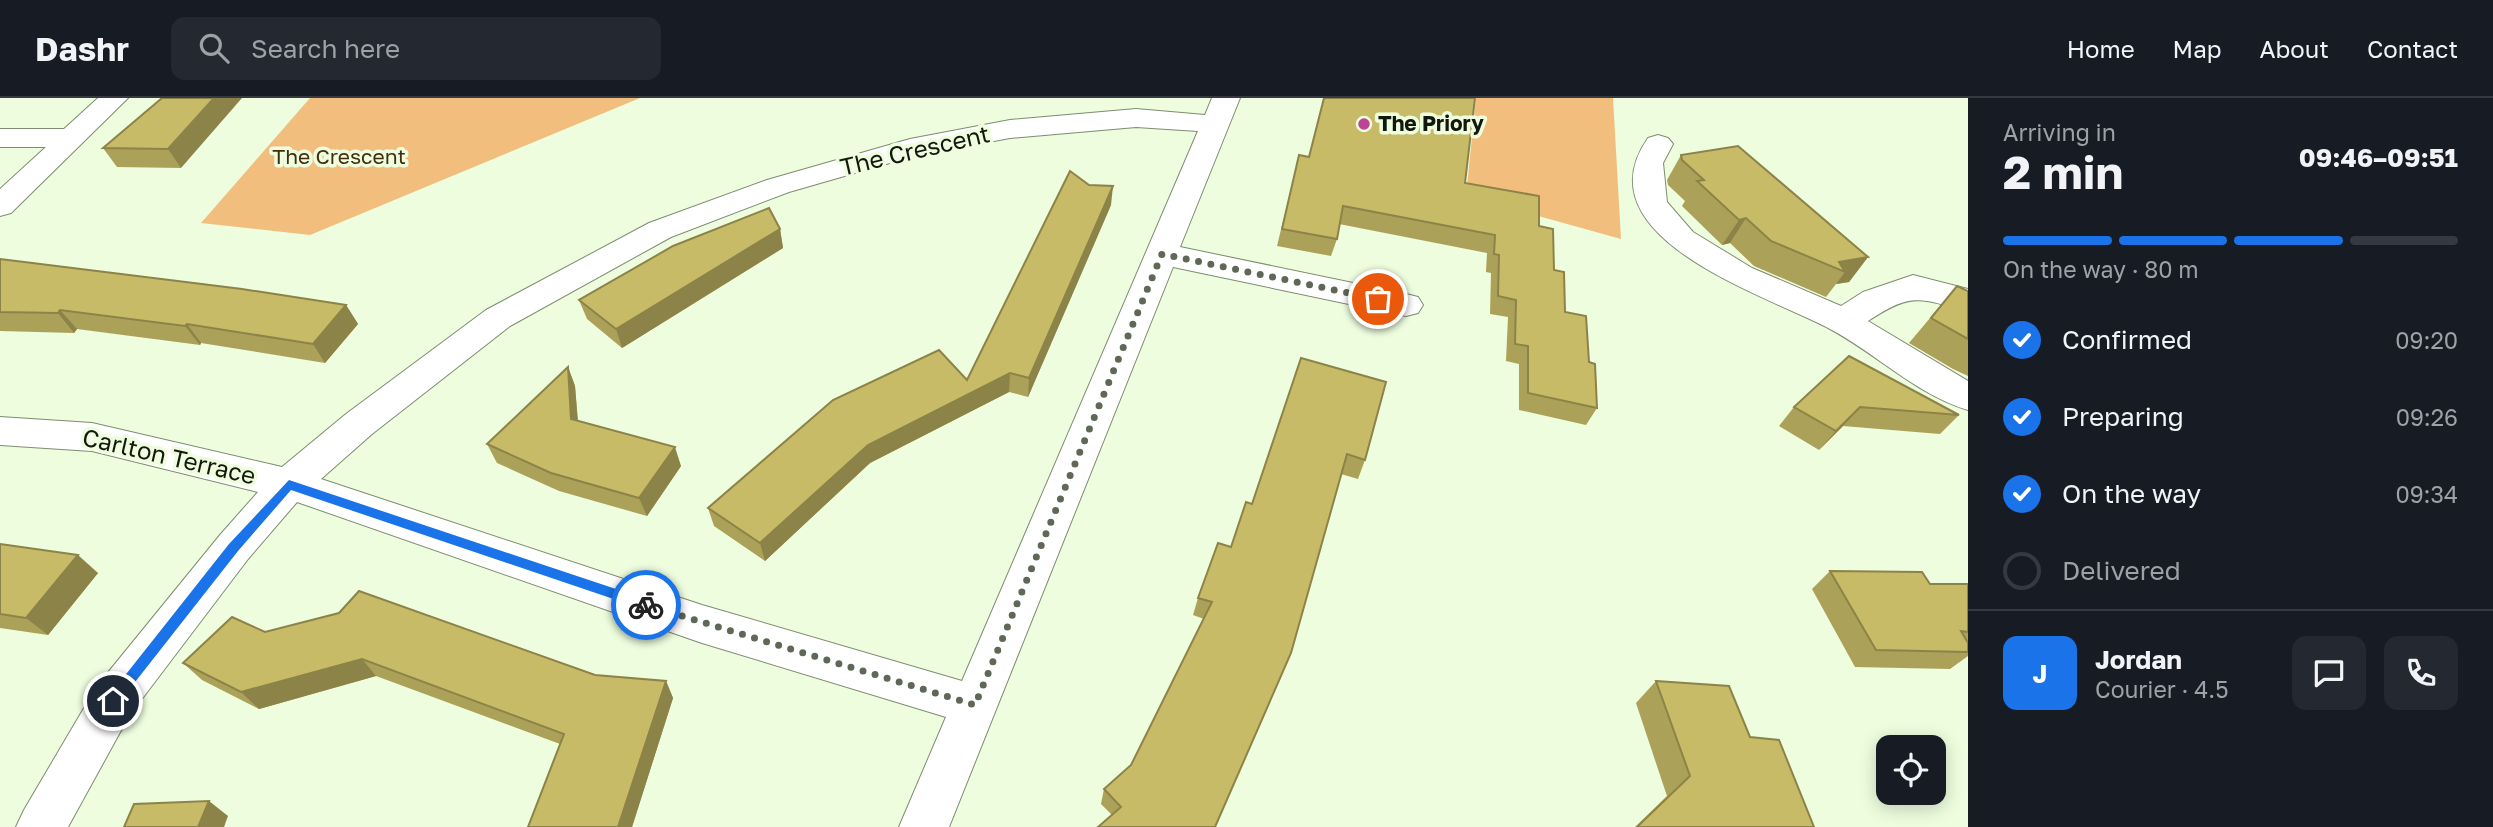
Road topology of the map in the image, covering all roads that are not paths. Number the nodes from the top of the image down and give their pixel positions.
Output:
1 (114, 98) edge
2 (1220, 111) edge
3 (0, 138) edge
4 (70, 138) junction
5 (1658, 144) dead end
6 (0, 205) edge
7 (1162, 254) junction
8 (1968, 300) edge
9 (1406, 305) dead end
10 (1843, 321) junction
11 (1968, 397) edge
12 (0, 431) edge
13 (289, 484) junction
14 (975, 705) junction
15 (41, 827) edge
16 (923, 827) edge

1 - 4 street
2 - 7 street
2 - 13 street, The Crescent
3 - 4 street
4 - 6 street
5 - 10 street
7 - 9 street
7 - 14 street
8 - 10 street
10 - 11 street
12 - 13 street, Carlton Terrace
13 - 14 street, Carlton Terrace
13 - 15 street, The Crescent
14 - 16 street

